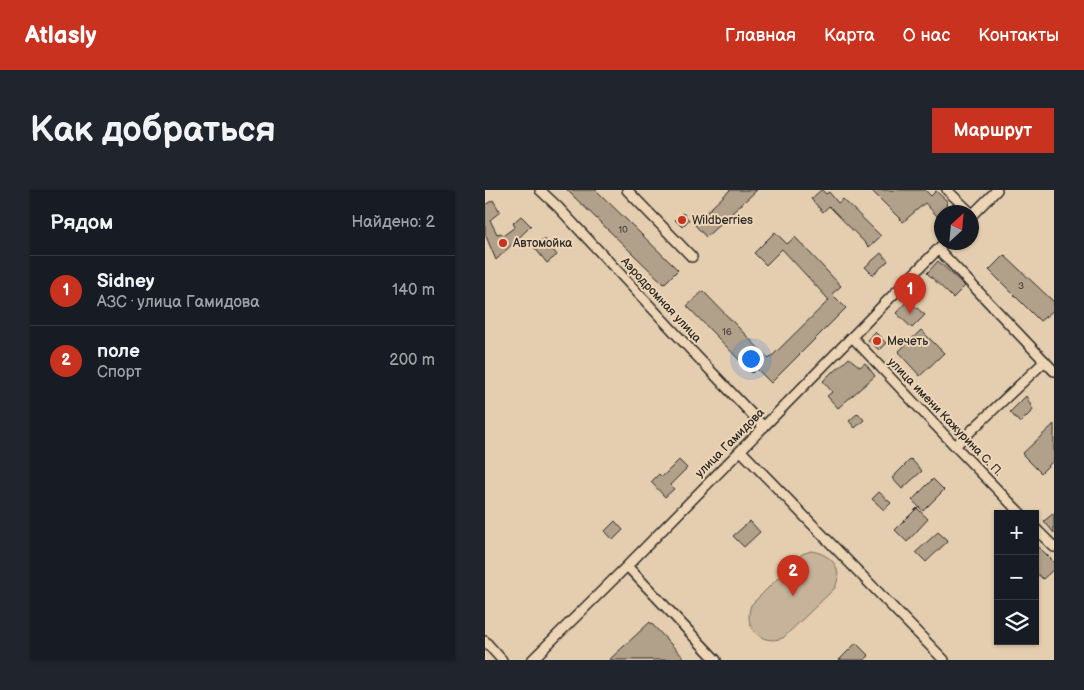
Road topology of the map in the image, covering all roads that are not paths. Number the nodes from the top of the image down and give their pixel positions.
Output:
1 (540, 190) edge
2 (627, 190) edge
3 (947, 190) edge
4 (997, 190) edge
5 (962, 205) edge
6 (979, 207) edge
7 (937, 250) edge
8 (945, 250) edge
9 (692, 258) dead end
10 (852, 337) junction
11 (1045, 361) junction
12 (1054, 371) edge
13 (765, 427) junction
14 (955, 446) junction
15 (741, 451) junction
16 (1017, 510) edge
17 (1039, 532) edge
18 (1054, 548) edge
19 (627, 566) junction
20 (485, 641) edge
21 (502, 660) edge
22 (532, 660) edge
23 (716, 660) edge
24 (944, 660) edge

1 - 13 street, Аэродромная улица
2 - 9 street
3 - 5 street
4 - 6 street
7 - 10 street, улица Гамидова
8 - 11 street
10 - 13 street, улица Гамидова
10 - 14 street, улица имени Кажурина С. П.
11 - 12 street
11 - 14 street
13 - 15 street, улица Гамидова
14 - 16 street, улица имени Кажурина С. П.
15 - 19 street, улица Гамидова
15 - 24 street
17 - 18 street
19 - 22 street, улица Гамидова
19 - 23 street
20 - 21 street

